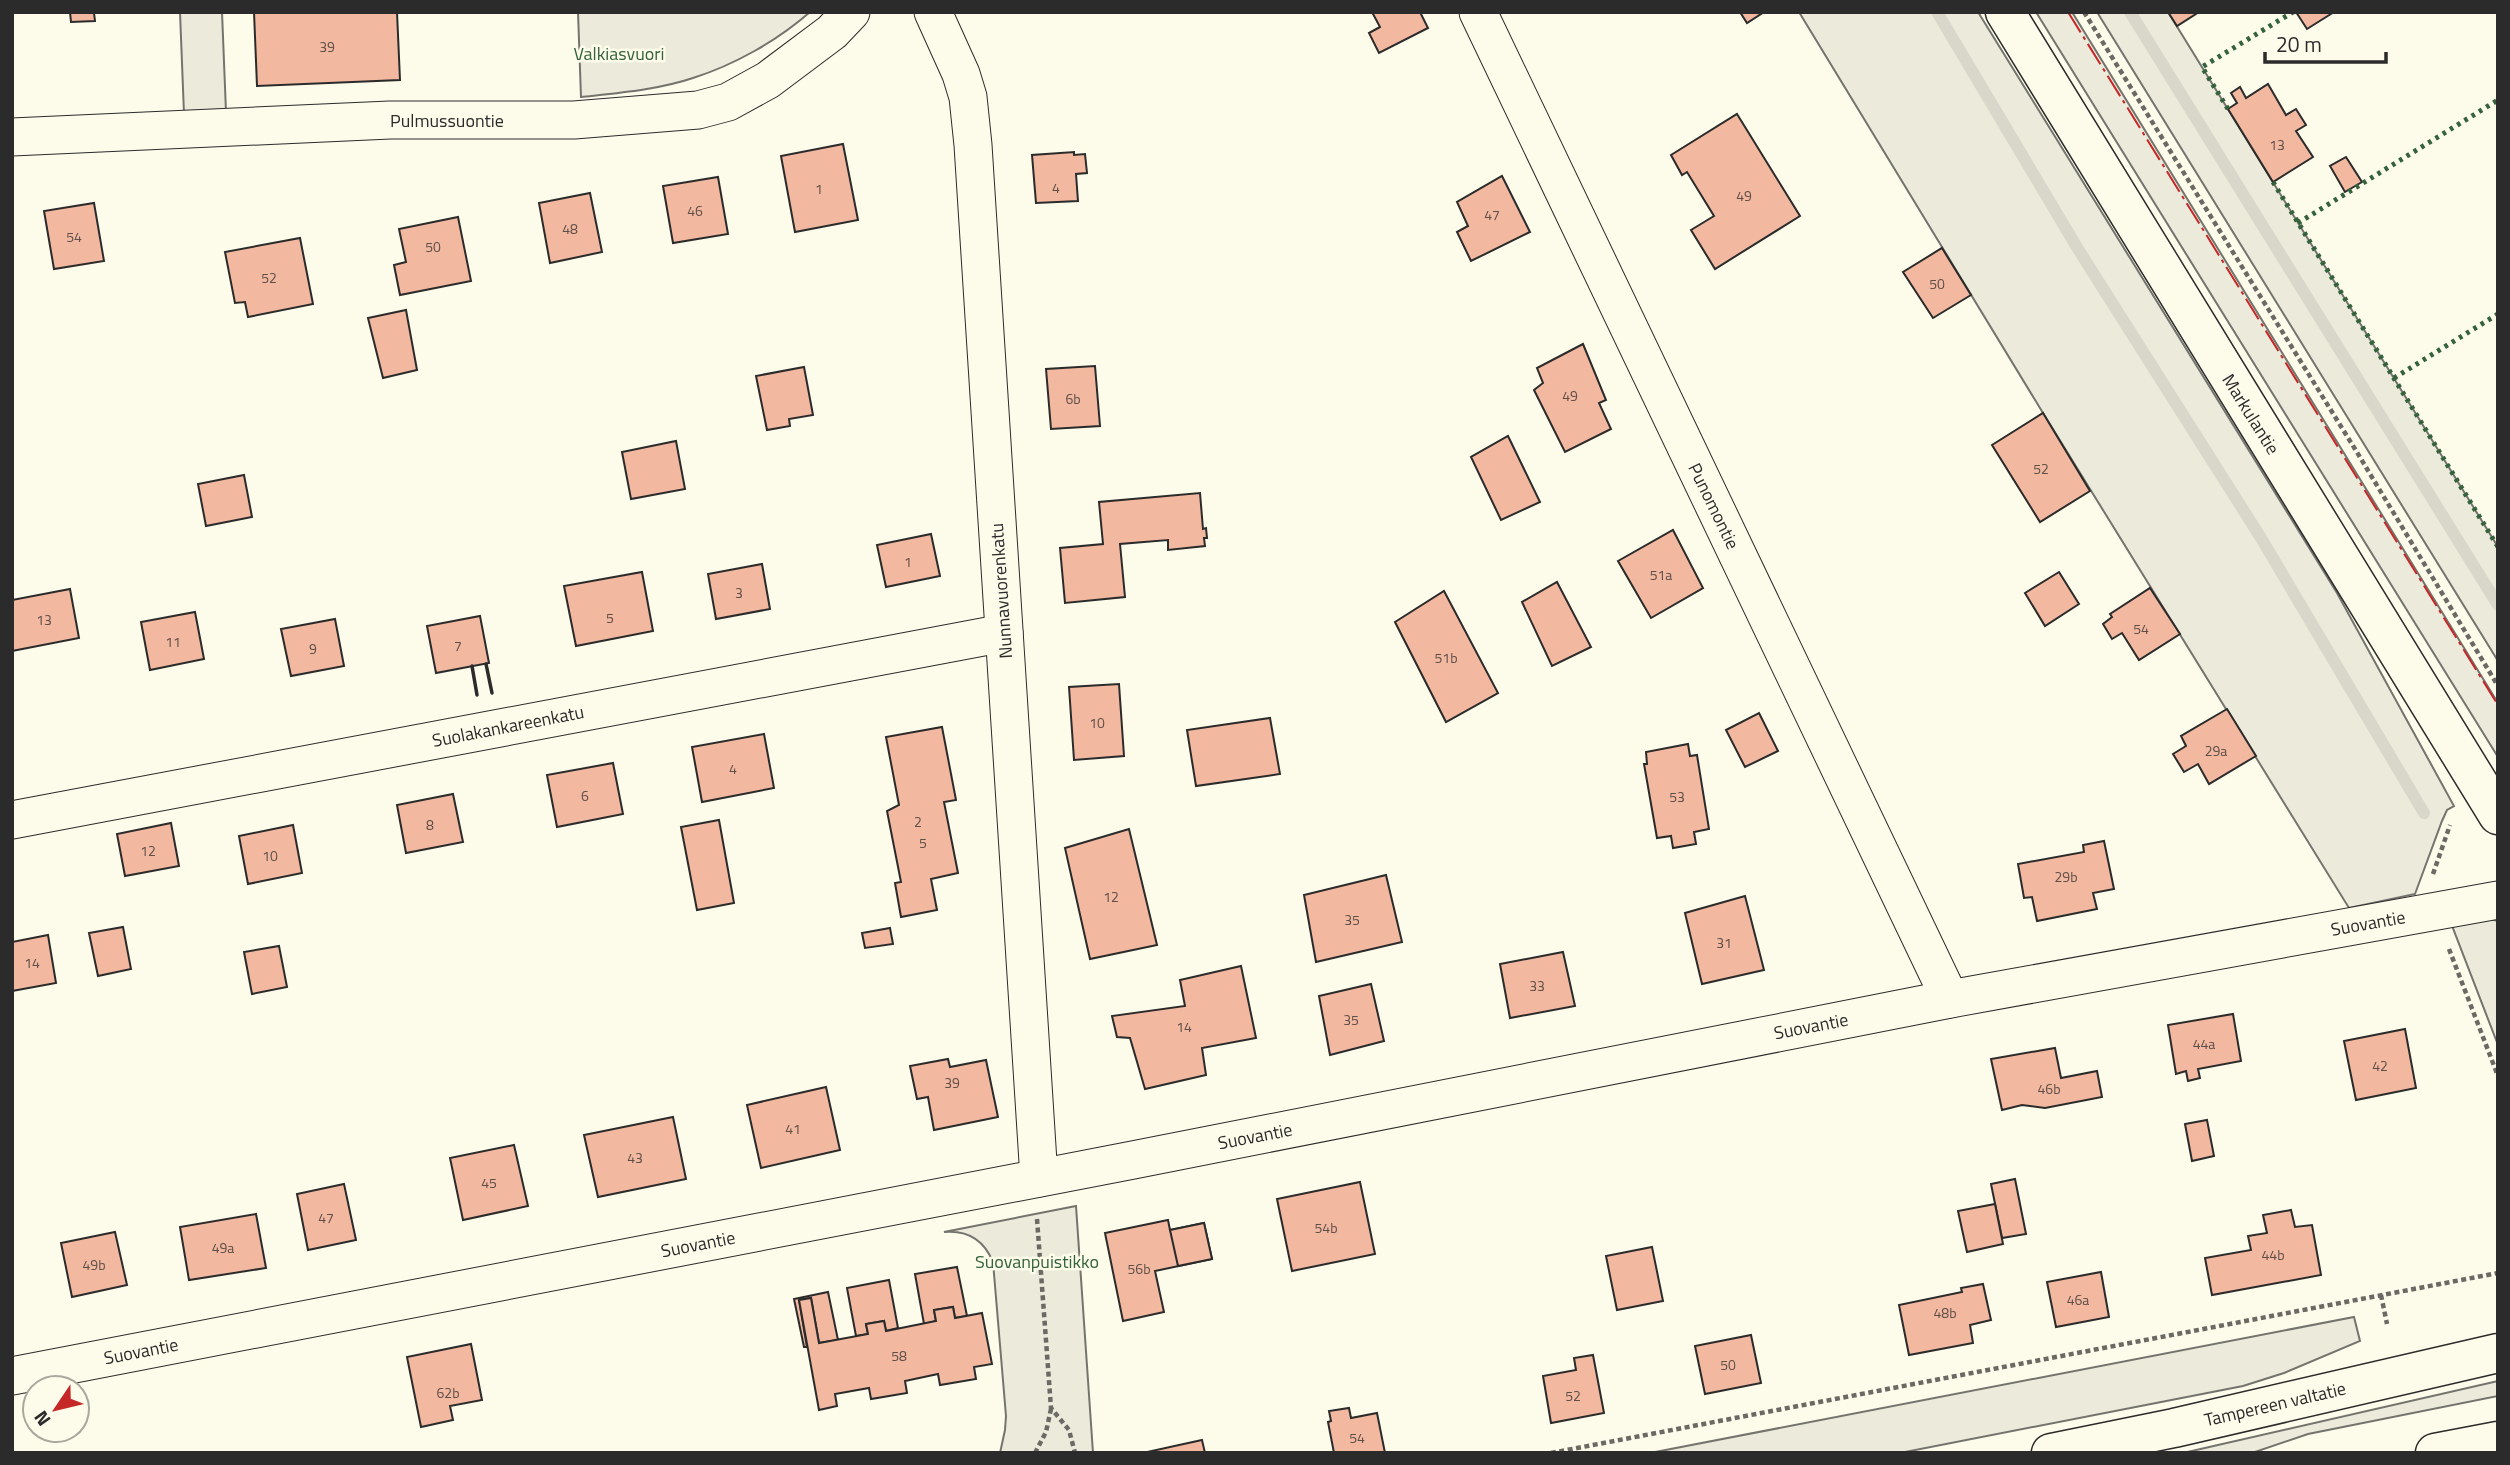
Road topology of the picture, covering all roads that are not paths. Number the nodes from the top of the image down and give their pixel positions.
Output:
1 (851, 12) edge
2 (933, 12) edge
3 (1478, 12) edge
4 (2005, 12) edge
5 (12, 137) edge
6 (1004, 633) junction
7 (2498, 816) edge
8 (12, 820) edge
9 (2498, 900) edge
10 (1950, 999) junction
11 (1039, 1178) junction
12 (2498, 1353) edge
13 (12, 1376) edge
14 (2498, 1441) edge
15 (2051, 1453) edge
16 (2435, 1453) edge

1 - 5 street, Pulmussuontie
2 - 6 street, Nunnavuorenkatu
3 - 10 street, Punomontie
4 - 7 main road, Markulantie
6 - 8 street, Suolakankareenkatu
6 - 11 street, Nunnavuorenkatu
9 - 10 street, Suovantie
10 - 11 street, Suovantie
11 - 13 street, Suovantie
12 - 15 main road, Tampereen valtatie
14 - 16 main road

